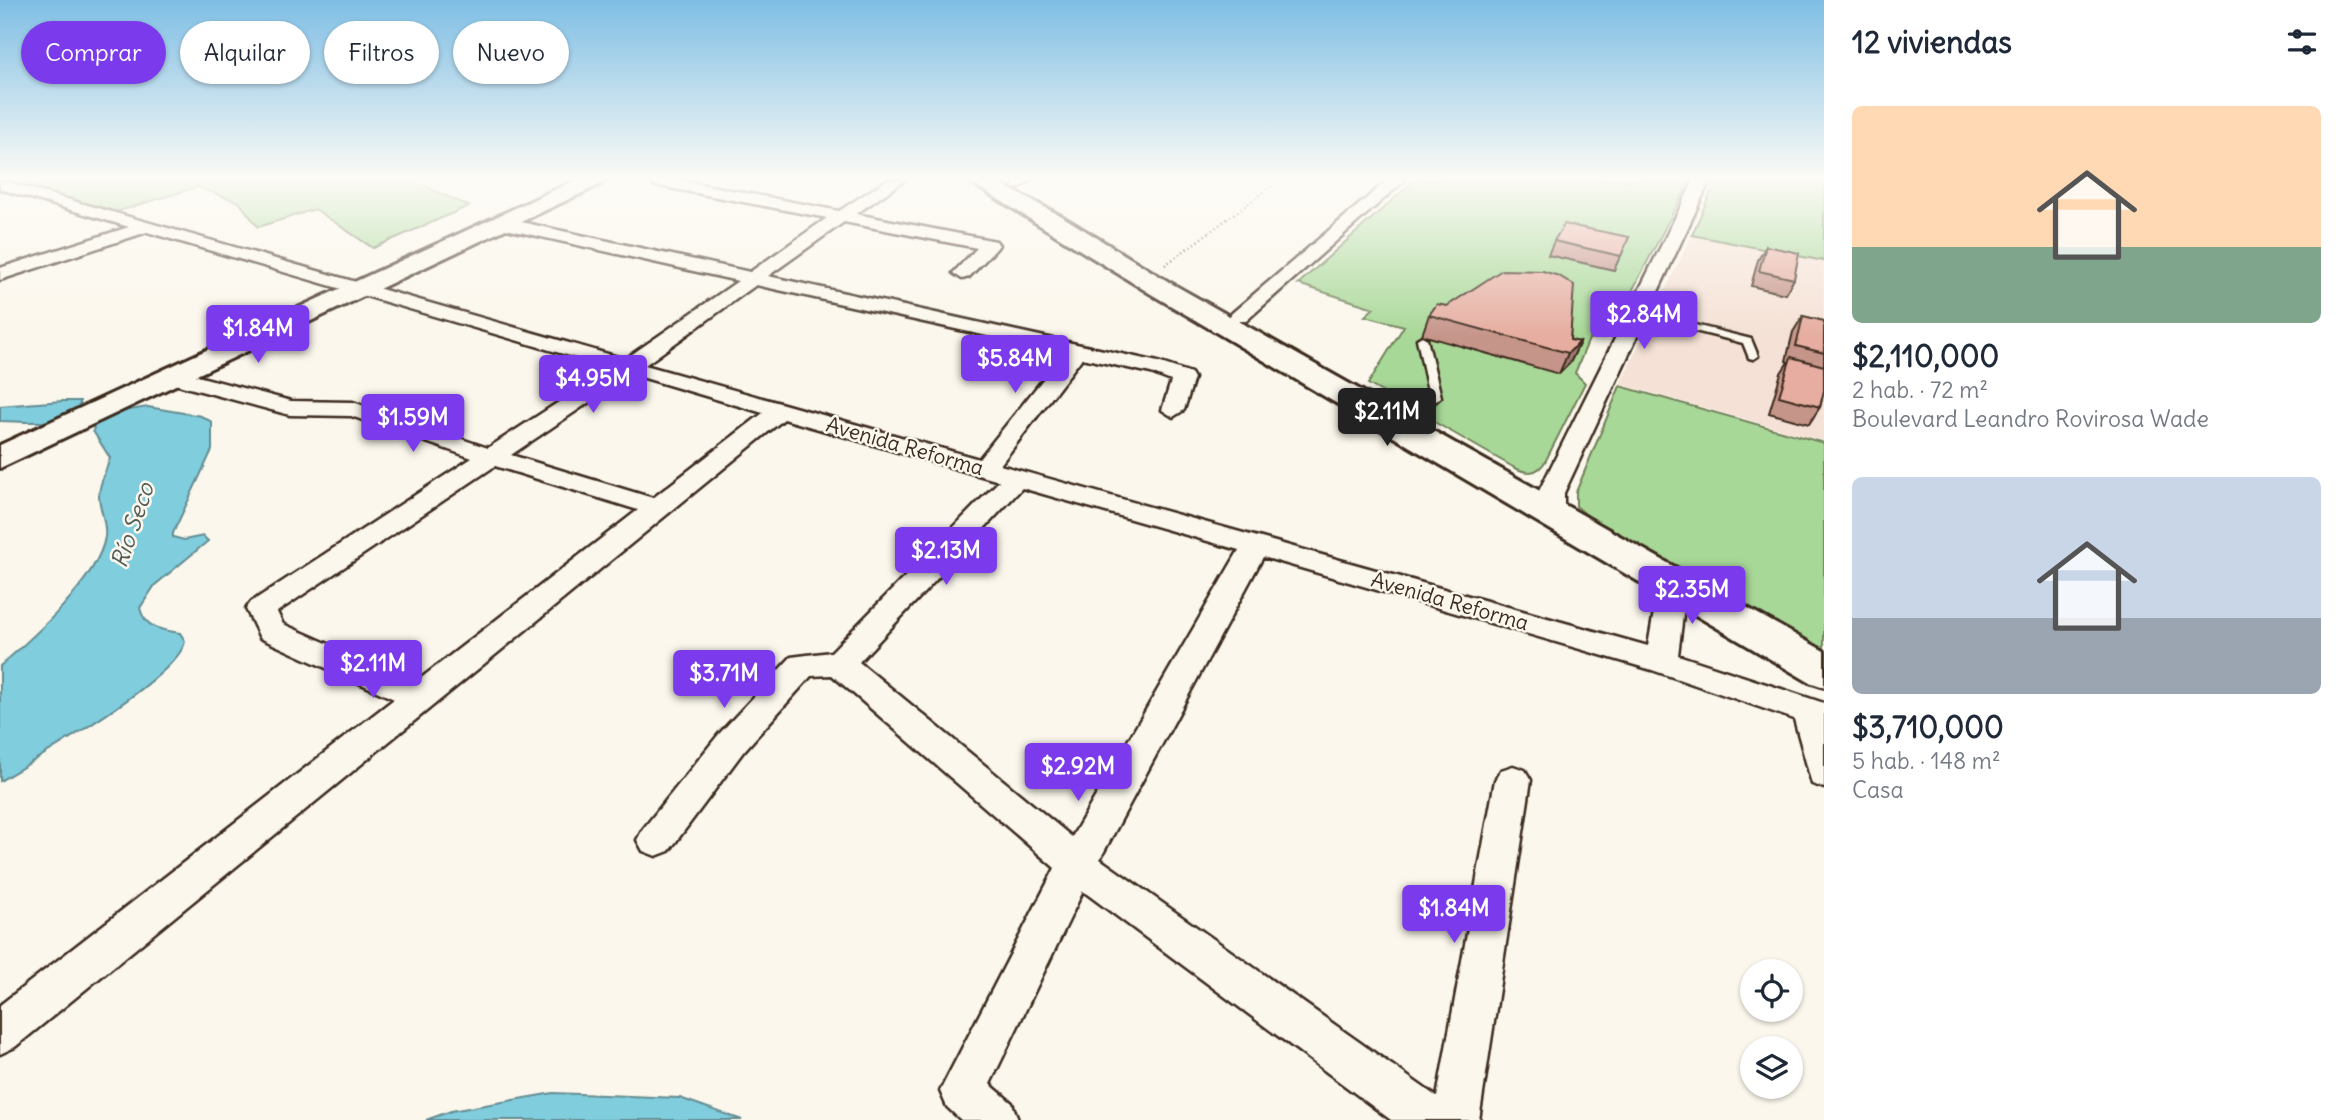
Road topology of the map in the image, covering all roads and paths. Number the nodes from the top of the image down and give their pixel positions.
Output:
1 (129, 232) edge
2 (163, 232) edge
3 (483, 232) edge
4 (545, 232) edge
5 (818, 232) edge
6 (922, 232) edge
7 (1082, 232) edge
8 (1087, 232) edge
9 (1209, 232) edge
10 (1337, 232) edge
11 (1677, 232) edge
12 (1156, 271) junction
13 (962, 273) dead end
14 (0, 274) edge
15 (754, 278) junction
16 (361, 290) junction
17 (1638, 314) junction
18 (1239, 317) junction
19 (1422, 339) dead end
20 (1079, 349) junction
21 (1753, 356) dead end
22 (629, 366) junction
23 (175, 377) junction
24 (1173, 410) dead end
25 (780, 411) junction
26 (1394, 415) junction
27 (489, 456) junction
28 (4, 457) edge
29 (985, 468) junction
30 (1017, 478) junction
31 (1551, 503) junction
32 (659, 508) junction
33 (1255, 546) junction
34 (1673, 583) junction
35 (1824, 646) edge
36 (1661, 661) junction
37 (839, 663) junction
38 (1824, 671) edge
39 (419, 698) junction
40 (1816, 713) edge
41 (1824, 774) edge
42 (1513, 779) dead end
43 (656, 840) dead end
44 (1077, 864) junction
45 (0, 1032) edge
46 (995, 1120) edge
47 (1430, 1120) edge
48 (1456, 1120) edge

1 - 14 street
2 - 16 street, Avenida Reforma
3 - 16 main road
4 - 15 street
5 - 15 street
6 - 13 street
7 - 26 main road
8 - 12 main road
9 - 12 path
10 - 18 street
11 - 17 street
12 - 18 main road
15 - 20 street
15 - 22 street
16 - 22 street, Avenida Reforma
16 - 23 main road
17 - 21 lane
17 - 31 street
18 - 26 main road
19 - 26 lane
20 - 24 street
20 - 29 street
22 - 25 street, Avenida Reforma
22 - 27 street
23 - 27 street
23 - 28 main road
25 - 29 street, Avenida Reforma
25 - 32 street
26 - 31 main road
27 - 32 street
27 - 39 street
29 - 30 street, Avenida Reforma
30 - 33 street, Avenida Reforma
30 - 37 street
31 - 34 main road
31 - 35 main road
32 - 39 street
33 - 36 street, Avenida Reforma
33 - 44 street
34 - 36 street
34 - 38 main road
36 - 40 street, Avenida Reforma
37 - 43 street
37 - 44 street
39 - 45 street
40 - 41 street
42 - 48 street
44 - 46 street
44 - 47 street

